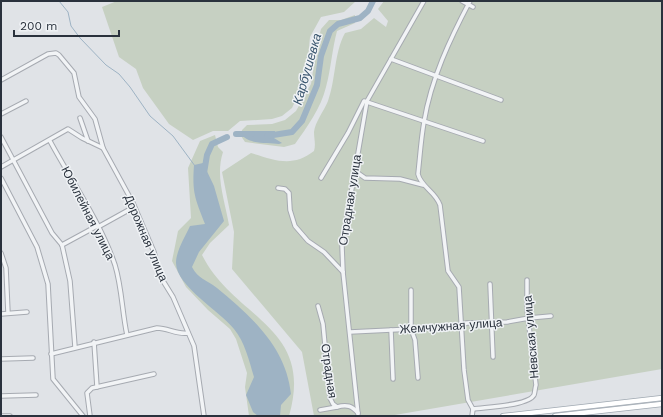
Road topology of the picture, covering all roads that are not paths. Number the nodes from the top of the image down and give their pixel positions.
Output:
1 (424, 1) edge
2 (462, 1) edge
3 (469, 3) edge
4 (474, 7) dead end
5 (390, 59) junction
6 (436, 77) junction
7 (1, 80) edge
8 (501, 100) dead end
9 (26, 101) dead end
10 (367, 101) junction
11 (1, 114) edge
12 (80, 118) dead end
13 (424, 122) junction
14 (1, 137) edge
15 (50, 140) junction
16 (88, 141) junction
17 (483, 141) dead end
18 (103, 148) junction
19 (14, 159) junction
20 (1, 167) edge
21 (355, 171) junction
22 (1, 178) edge
23 (320, 178) dead end
24 (423, 184) junction
25 (278, 188) dead end
26 (134, 207) junction
27 (98, 226) junction
28 (62, 245) junction
29 (1, 253) edge
30 (343, 272) junction
31 (527, 280) dead end
32 (490, 284) dead end
33 (410, 290) dead end
34 (318, 306) dead end
35 (27, 312) dead end
36 (8, 313) junction
37 (1, 314) edge
38 (551, 316) dead end
39 (529, 318) junction
40 (492, 322) junction
41 (461, 325) junction
42 (411, 329) junction
43 (391, 330) junction
44 (350, 332) junction
45 (188, 333) junction
46 (127, 335) junction
47 (94, 342) junction
48 (75, 347) junction
49 (51, 354) junction
50 (493, 357) dead end
51 (33, 358) dead end
52 (1, 359) edge
53 (154, 374) dead end
54 (418, 378) dead end
55 (393, 379) dead end
56 (97, 387) junction
57 (36, 395) dead end
58 (1, 396) edge
59 (662, 398) edge
60 (662, 404) edge
61 (338, 407) junction
62 (473, 409) junction
63 (320, 410) dead end
64 (359, 415) edge
65 (1, 416) edge
66 (10, 416) edge
67 (83, 416) edge
68 (90, 416) edge
69 (204, 416) edge
70 (472, 416) edge
71 (503, 416) edge
72 (555, 416) edge

1 - 5 street, Отрадная улица
2 - 3 street
3 - 4 street
3 - 6 street
5 - 6 street
5 - 10 street, Отрадная улица
6 - 8 street
6 - 13 street
7 - 18 street, Дорожная улица
9 - 11 street
10 - 13 street
10 - 21 street, Отрадная улица
10 - 23 street
12 - 16 street
13 - 17 street
13 - 24 street
14 - 19 street
15 - 16 street
15 - 19 street
15 - 27 street, Юбилейная улица
16 - 18 street
18 - 26 street, Дорожная улица
19 - 20 street
19 - 28 street
21 - 24 street
21 - 30 street, Отрадная улица
22 - 49 street
24 - 41 street
25 - 30 street
26 - 27 street
26 - 45 street, Дорожная улица
27 - 28 street
27 - 46 street, Юбилейная улица
28 - 48 street
29 - 36 street
30 - 44 street, Отрадная улица
31 - 39 street, Невская улица
32 - 40 street
33 - 42 street
34 - 61 street, Отрадная
35 - 36 street
36 - 37 street
38 - 39 street, Жемчужная улица
39 - 40 street, Жемчужная улица
39 - 62 street, Невская улица
40 - 41 street, Жемчужная улица
40 - 50 street
41 - 42 street, Жемчужная улица
41 - 62 street
42 - 43 street, Жемчужная улица
42 - 54 street
43 - 44 street, Жемчужная улица
43 - 55 street
44 - 64 street, Отрадная улица
45 - 46 street
45 - 69 street, Дорожная улица
46 - 47 street
47 - 48 street
47 - 56 street
48 - 49 street
49 - 67 street
51 - 52 street
53 - 56 street
56 - 68 street
57 - 58 street
59 - 71 main road
60 - 72 main road
61 - 63 street
61 - 64 street, Отрадная
62 - 70 street
65 - 66 street

